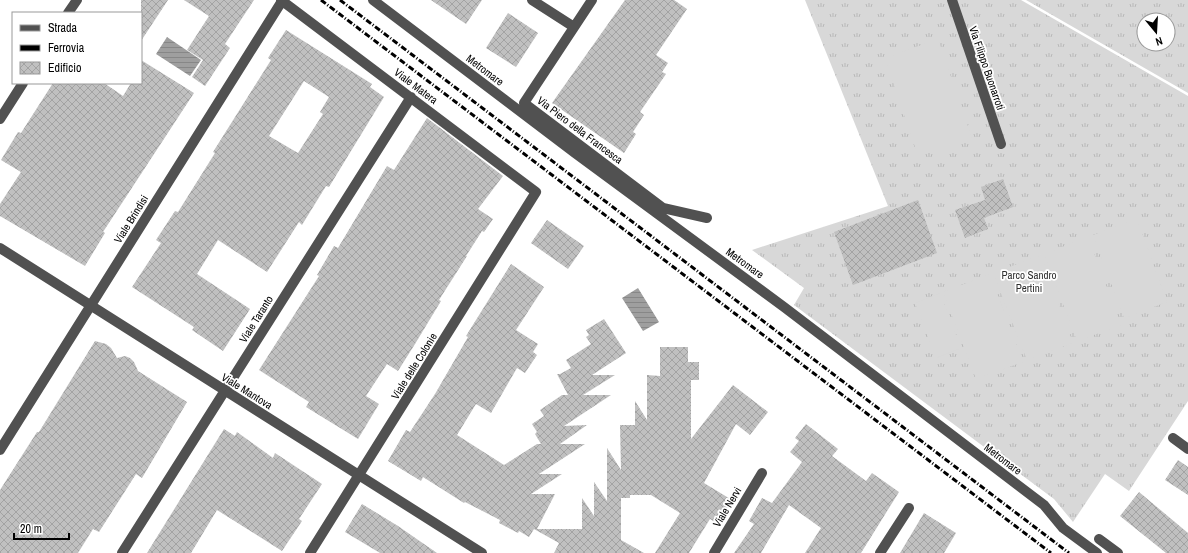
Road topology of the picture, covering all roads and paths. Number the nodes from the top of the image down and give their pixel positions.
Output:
1 (77, 0) edge
2 (282, 0) edge
3 (373, 0) edge
4 (532, 0) edge
5 (592, 0) edge
6 (952, 0) edge
7 (69, 12) edge
8 (574, 27) junction
9 (22, 84) edge
10 (411, 97) junction
11 (0, 119) edge
12 (1001, 144) dead end
13 (536, 192) joint
14 (707, 218) dead end
15 (0, 248) edge
16 (91, 306) junction
17 (224, 391) junction
18 (1172, 438) dead end
19 (1188, 449) edge
20 (0, 450) edge
21 (762, 473) dead end
22 (360, 475) junction
23 (909, 508) dead end
24 (1099, 539) dead end
25 (122, 553) edge
26 (310, 553) edge
27 (482, 553) edge
28 (714, 553) edge
29 (880, 553) edge
30 (1097, 553) edge
31 (1118, 553) edge

1 - 7 street
2 - 10 street, Viale Matera
2 - 16 street, Viale Brindisi
3 - 30 street, Metromare
4 - 8 street
5 - 8 street, Via Piero della Francesca
6 - 12 street, Via Filippo Buonarroti
8 - 14 street, Via Piero della Francesca
9 - 11 street
10 - 13 street, Viale Matera
10 - 17 street, Viale Taranto
13 - 22 street, Viale delle Colonie
15 - 16 street, Viale Mantova
16 - 17 street, Viale Mantova
16 - 20 street, Viale Brindisi
17 - 22 street, Viale Mantova
17 - 25 street, Viale Taranto
18 - 19 street
21 - 28 street, Viale Nervi
22 - 26 street, Viale delle Colonie
22 - 27 street, Viale Mantova
23 - 29 street
24 - 31 street

